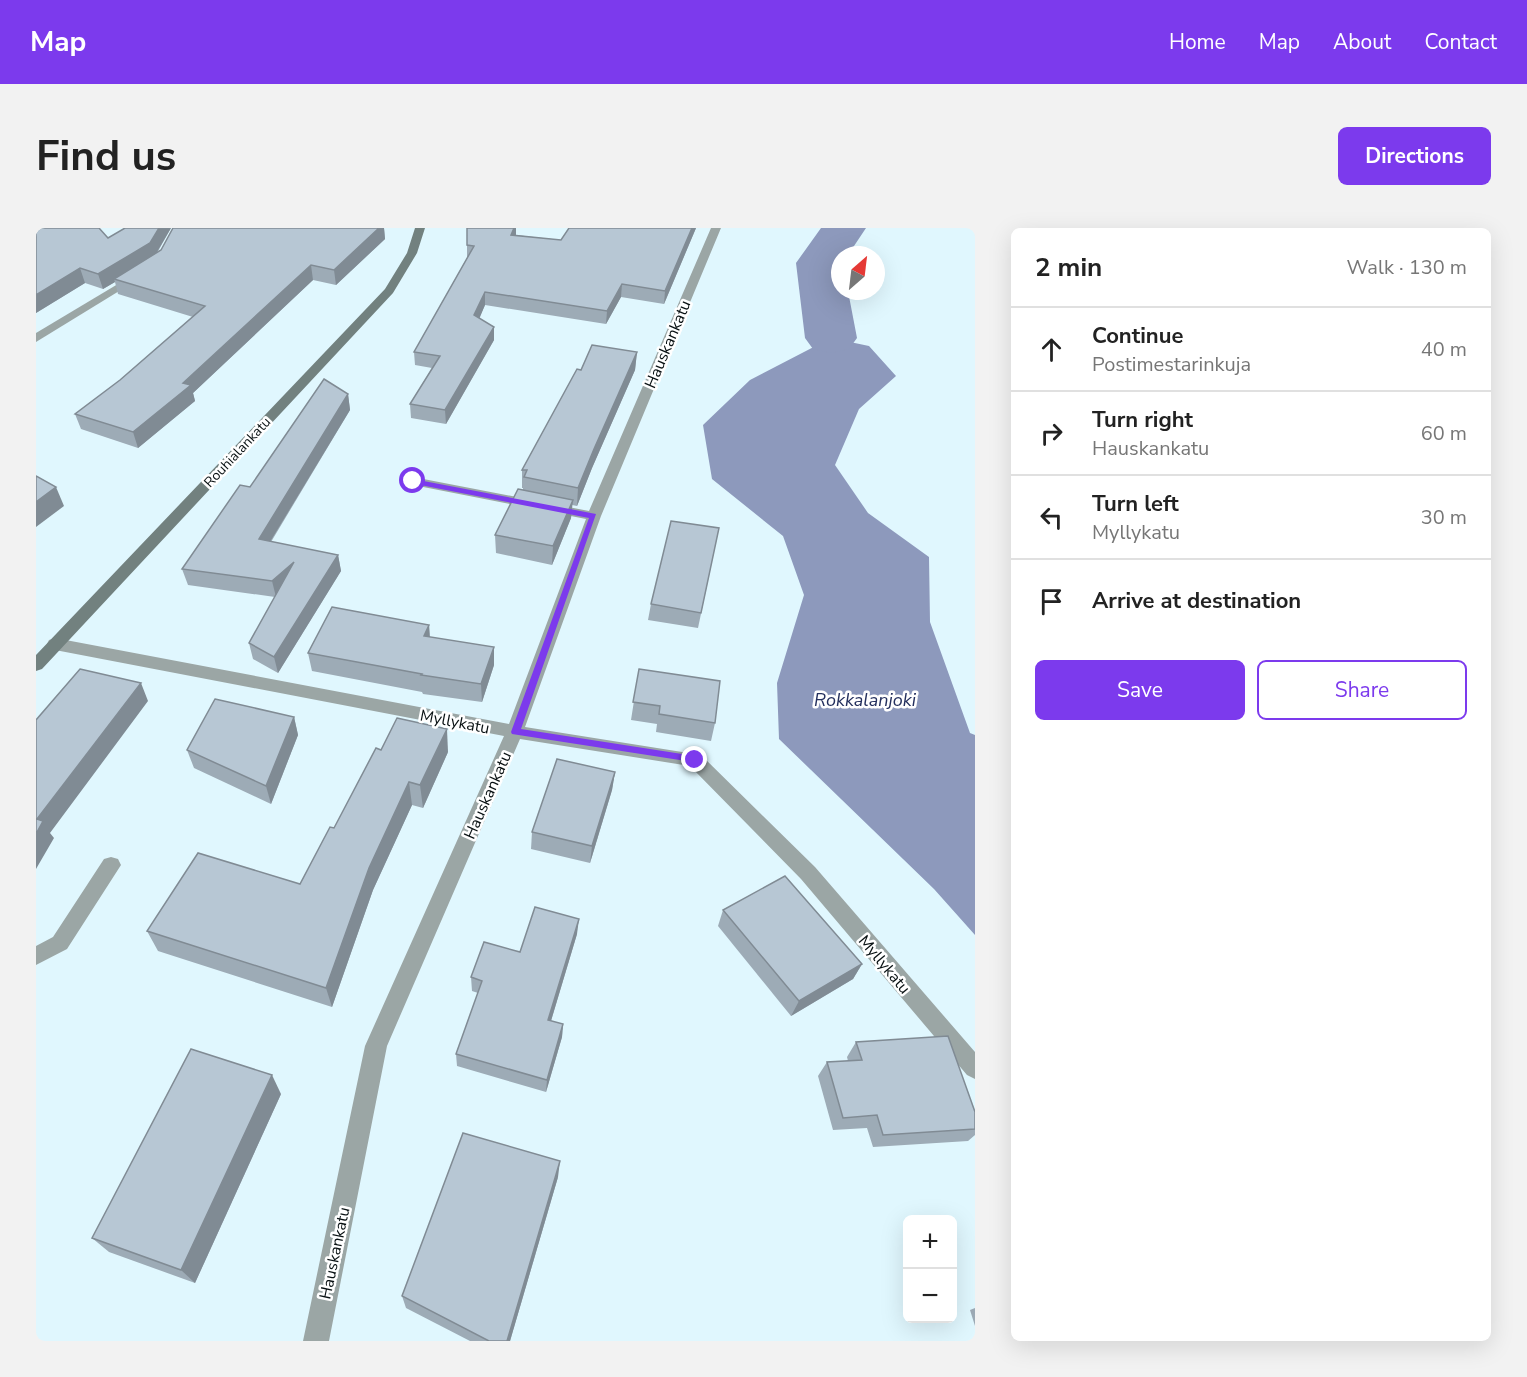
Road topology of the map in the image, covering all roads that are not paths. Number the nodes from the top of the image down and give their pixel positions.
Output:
1 (420, 228) edge
2 (716, 228) edge
3 (150, 267) edge
4 (36, 338) edge
5 (413, 481) dead end
6 (594, 516) junction
7 (55, 644) junction
8 (36, 664) edge
9 (515, 732) junction
10 (111, 865) dead end
11 (36, 957) edge
12 (975, 1068) edge
13 (316, 1341) edge

1 - 7 street, Rouhialankatu
2 - 6 street, Hauskankatu
3 - 4 street
5 - 6 street
6 - 9 street, Hauskankatu
7 - 8 street, Rouhialankatu
7 - 9 street, Myllykatu
9 - 12 street, Myllykatu
9 - 13 street, Hauskankatu
10 - 11 street

